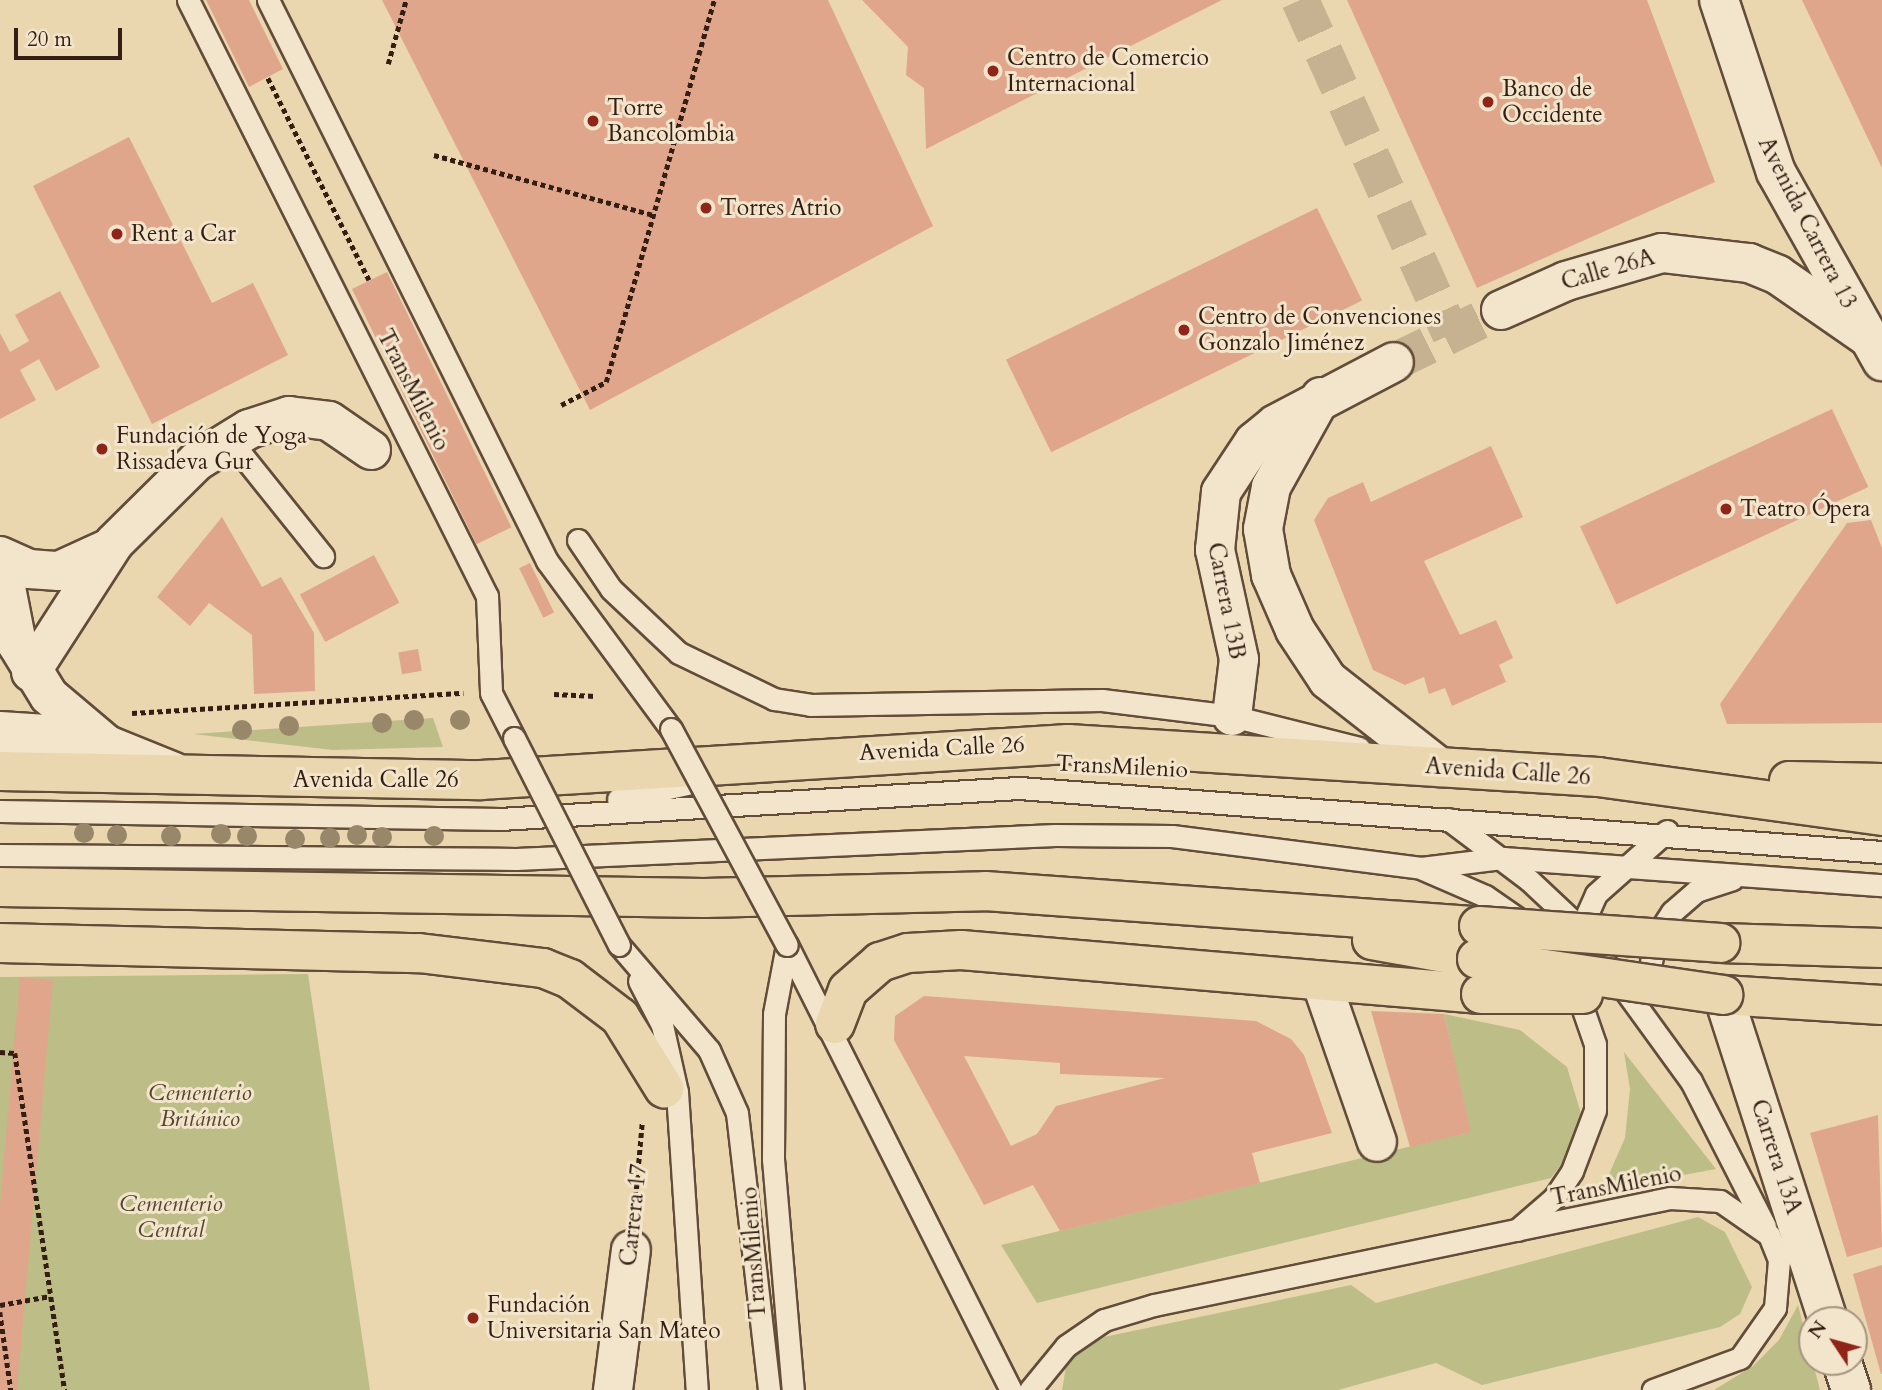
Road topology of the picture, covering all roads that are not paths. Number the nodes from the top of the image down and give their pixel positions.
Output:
1 (188, 0) edge
2 (268, 0) edge
3 (1719, 0) edge
4 (1502, 310) tunnel mouth
5 (1874, 349) edge
6 (1394, 362) tunnel mouth
7 (1321, 397) junction
8 (230, 440) junction
9 (371, 450) dead end
10 (578, 540) dead end
11 (114, 543) junction
12 (0, 556) edge
13 (323, 556) dead end
14 (31, 672) junction
15 (1232, 716) junction
16 (0, 731) edge
17 (0, 750) edge
18 (828, 754) junction
19 (1439, 768) junction
20 (0, 771) edge
21 (1598, 777) junction
22 (193, 778) junction
23 (1882, 783) edge
24 (0, 811) edge
25 (541, 815) junction
26 (1882, 816) edge
27 (1447, 818) junction
28 (1667, 831) junction
29 (1882, 852) edge
30 (0, 855) edge
31 (1503, 858) junction
32 (1624, 868) junction
33 (1421, 869) junction
34 (1756, 877) junction
35 (1882, 885) edge
36 (0, 887) edge
37 (1579, 928) junction
38 (0, 943) edge
39 (619, 945) junction
40 (787, 946) junction
41 (1882, 948) edge
42 (1479, 960) junction
43 (1322, 984) junction
44 (1723, 995) junction
45 (1581, 997) junction
46 (1882, 1005) edge
47 (835, 1024) dead end
48 (1656, 1028) junction
49 (664, 1088) dead end
50 (1377, 1142) dead end
51 (1769, 1234) junction
52 (1504, 1237) junction
53 (631, 1250) road end
54 (1823, 1306) edge
55 (614, 1390) edge
56 (697, 1390) edge
57 (769, 1390) edge
58 (793, 1390) edge
59 (1011, 1390) edge
60 (1030, 1390) edge
61 (1653, 1390) edge

1 - 39 lane, TransMilenio, bridge
2 - 40 lane, TransMilenio, bridge
3 - 5 street, Avenida Carrera 13
4 - 5 street, Calle 26A
6 - 7 street
7 - 15 street, Carrera 13B
7 - 19 street
8 - 9 street
8 - 11 street
8 - 13 lane
10 - 15 lane
11 - 12 street
11 - 14 street
12 - 14 street
14 - 22 street
15 - 19 lane
16 - 17 street
18 - 19 main road, Avenida Calle 26
18 - 22 main road, Avenida Calle 26
18 - 25 lane, TransMilenio
19 - 21 main road, Avenida Calle 26
20 - 22 main road, Avenida Calle 26
21 - 23 main road
21 - 26 main road, Avenida Calle 26
24 - 25 lane, TransMilenio
25 - 27 lane, TransMilenio
27 - 28 lane, TransMilenio
27 - 31 lane
28 - 29 lane, TransMilenio
28 - 32 lane, TransMilenio
30 - 33 lane, TransMilenio
31 - 32 lane, TransMilenio
31 - 33 lane, TransMilenio
31 - 37 lane
32 - 34 lane
32 - 37 lane, TransMilenio
33 - 45 lane, TransMilenio
34 - 35 lane
34 - 48 lane
36 - 42 main road
37 - 45 lane, TransMilenio
37 - 48 lane
38 - 49 main road
39 - 56 lane, TransMilenio
39 - 57 lane, TransMilenio
40 - 58 lane, TransMilenio
40 - 59 lane, TransMilenio
41 - 42 main road, bridge
42 - 43 main road
42 - 44 main road, bridge
43 - 47 main road
43 - 50 street
44 - 46 main road
44 - 54 street, Carrera 13A
45 - 52 lane, TransMilenio
48 - 51 lane
51 - 52 lane, TransMilenio
51 - 61 lane
52 - 60 lane, TransMilenio
53 - 55 street, Carrera 17

